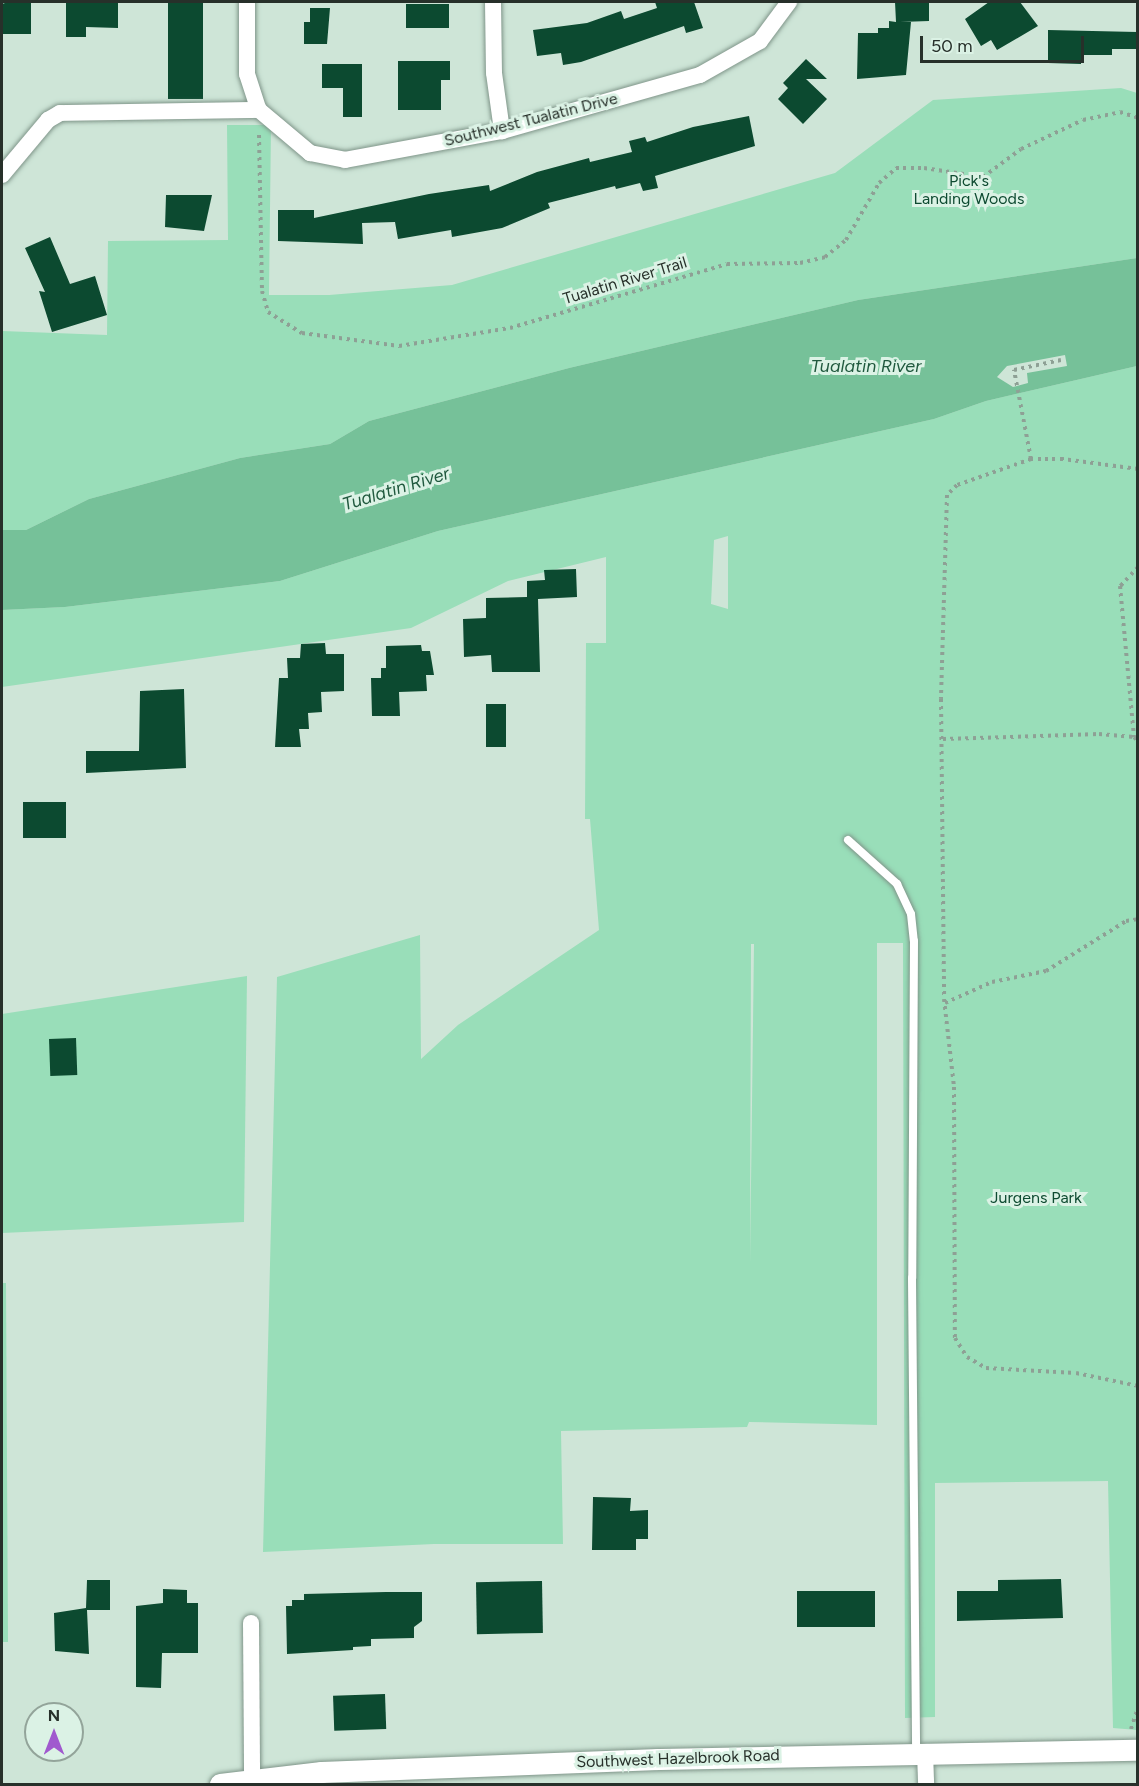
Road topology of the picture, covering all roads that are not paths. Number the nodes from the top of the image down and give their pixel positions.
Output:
1 (247, 2) edge
2 (493, 2) edge
3 (789, 2) edge
4 (259, 110) junction
5 (502, 131) junction
6 (2, 175) edge
7 (848, 840) dead end
8 (251, 1623) dead end
9 (1137, 1750) edge
10 (921, 1752) junction
11 (403, 1778) edge
12 (252, 1779) junction
13 (220, 1785) edge
14 (926, 1785) edge

1 - 4 street
2 - 5 street
3 - 5 street, Southwest Tualatin Drive
4 - 5 street, Southwest Tualatin Drive
4 - 6 street
7 - 10 lane
8 - 12 street
9 - 10 street, Southwest Hazelbrook Road
10 - 11 street, Southwest Hazelbrook Road
10 - 14 street
11 - 12 street, Southwest Hazelbrook Road
12 - 13 street, Southwest Hazelbrook Road

